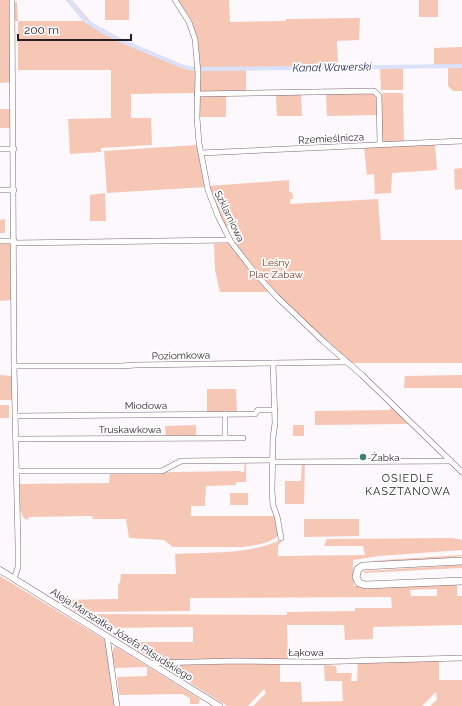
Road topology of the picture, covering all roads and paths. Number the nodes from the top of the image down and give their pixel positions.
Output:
1 (12, 0) edge
2 (175, 0) edge
3 (197, 94) junction
4 (462, 141) edge
5 (380, 144) junction
6 (0, 149) edge
7 (14, 149) junction
8 (201, 153) junction
9 (0, 190) edge
10 (14, 190) junction
11 (230, 240) junction
12 (0, 241) edge
13 (14, 242) junction
14 (347, 362) junction
15 (273, 363) junction
16 (14, 366) junction
17 (274, 410) junction
18 (225, 414) junction
19 (16, 416) junction
20 (225, 437) junction
21 (243, 438) dead end
22 (16, 439) junction
23 (273, 461) junction
24 (450, 461) junction
25 (17, 471) junction
26 (462, 472) edge
27 (281, 538) dead end
28 (462, 561) edge
29 (0, 570) edge
30 (14, 579) junction
31 (462, 581) edge
32 (107, 636) junction
33 (462, 658) edge
34 (150, 663) junction
35 (117, 706) edge
36 (219, 706) edge

1 - 7 street
2 - 3 street, Szklarniowa
3 - 5 street
3 - 8 street, Szklarniowa
4 - 5 street, Rzemieślnicza
5 - 8 street, Rzemieślnicza
6 - 7 street
7 - 10 street
8 - 11 street, Szklarniowa
9 - 10 street
10 - 13 street
11 - 13 street
11 - 14 street, Szklarniowa
12 - 13 street
13 - 16 street
14 - 15 street, Poziomkowa
14 - 24 street, Szklarniowa
15 - 16 street, Poziomkowa
15 - 17 street
16 - 19 street
17 - 18 street, Miodowa
17 - 23 street
18 - 19 street, Miodowa
18 - 20 street
19 - 22 street
20 - 21 street, Truskawkowa
20 - 22 street, Truskawkowa
22 - 25 street
23 - 24 street
23 - 25 street
23 - 27 street
24 - 26 street, Szklarniowa
25 - 30 street
28 - 31 highway
29 - 30 main road, Aleja Marszałka Józefa Piłsudskiego
30 - 32 main road, Aleja Marszałka Józefa Piłsudskiego
32 - 34 main road, Aleja Marszałka Józefa Piłsudskiego
32 - 35 street
33 - 34 street, Łąkowa
34 - 36 main road, Aleja Marszałka Józefa Piłsudskiego

